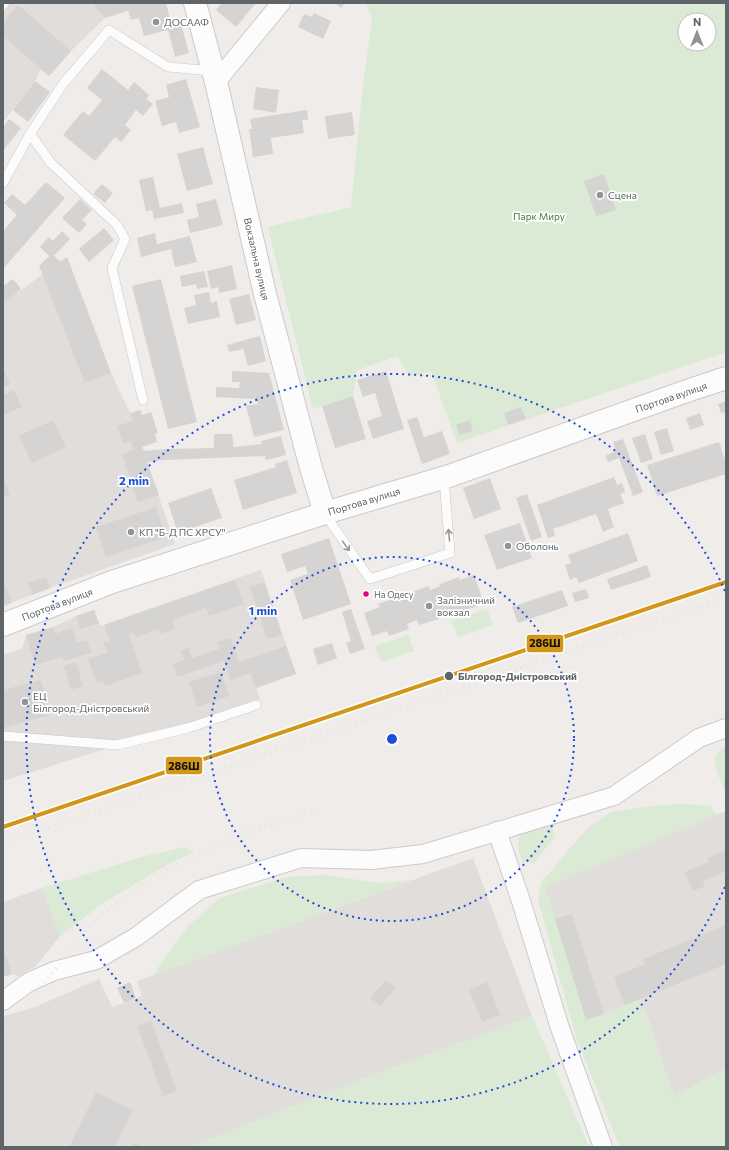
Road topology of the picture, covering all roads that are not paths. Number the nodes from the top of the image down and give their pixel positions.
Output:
1 (195, 3) edge
2 (281, 3) edge
3 (215, 76) junction
4 (30, 134) junction
5 (3, 184) edge
6 (726, 378) edge
7 (143, 400) dead end
8 (444, 478) junction
9 (325, 513) junction
10 (3, 625) edge
11 (256, 705) dead end
12 (726, 728) edge
13 (3, 736) edge
14 (497, 831) junction
15 (3, 1001) edge
16 (603, 1147) edge

1 - 3 main road, Вокзальна вулиця
2 - 3 street
3 - 4 lane
3 - 9 main road, Вокзальна вулиця
4 - 5 lane
4 - 7 lane
6 - 8 main road, Портова вулиця
8 - 9 main road, Портова вулиця
9 -> 8 lane
9 - 10 main road, Портова вулиця
11 - 13 lane
12 - 14 street
14 - 15 street
14 - 16 street

